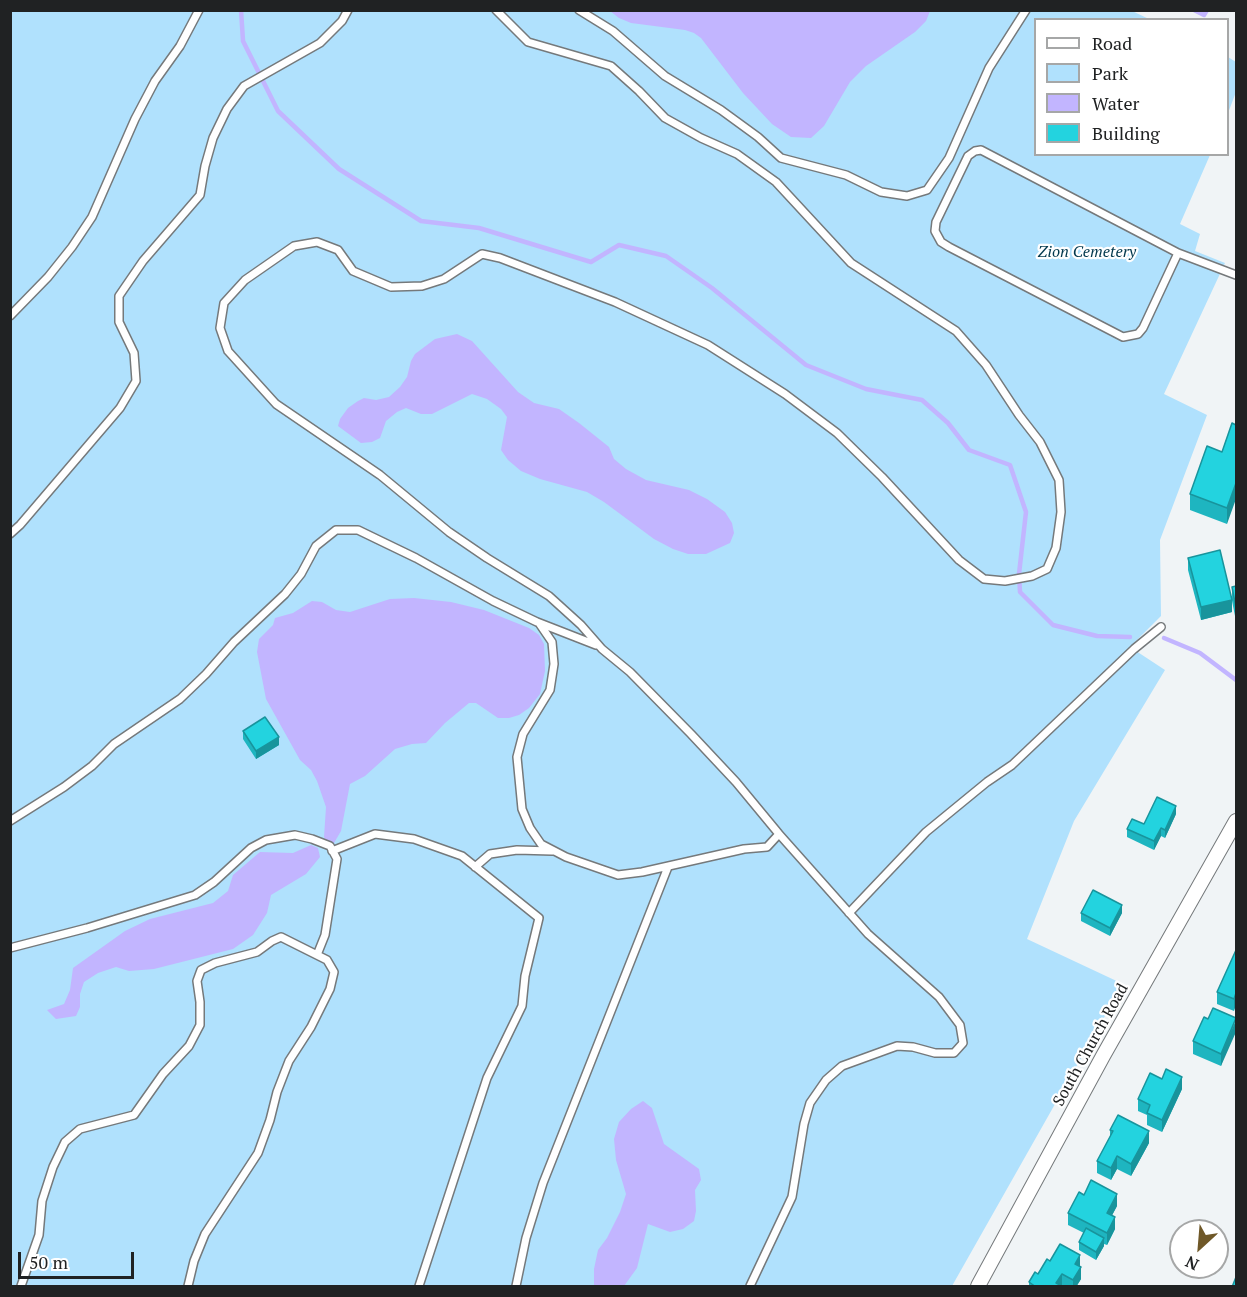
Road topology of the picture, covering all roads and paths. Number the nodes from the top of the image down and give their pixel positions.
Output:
1 (199, 10) edge
2 (348, 10) edge
3 (496, 10) edge
4 (579, 10) edge
5 (1026, 10) edge
6 (1178, 254) junction
7 (1236, 275) edge
8 (10, 316) edge
9 (10, 534) edge
10 (539, 623) junction
11 (1161, 627) dead end
12 (599, 646) junction
13 (10, 820) edge
14 (1236, 821) edge
15 (779, 834) junction
16 (554, 851) junction
17 (332, 852) junction
18 (475, 867) junction
19 (668, 867) junction
20 (849, 912) junction
21 (10, 948) edge
22 (317, 955) junction
23 (21, 1287) edge
24 (188, 1287) edge
25 (419, 1287) edge
26 (516, 1287) edge
27 (750, 1287) edge
28 (978, 1287) edge

1 - 8 lane
2 - 9 lane
3 - 12 lane
4 - 5 lane
6 - 6 lane
6 - 7 lane
10 - 12 lane
10 - 13 lane
10 - 16 lane
11 - 20 lane
12 - 15 lane
14 - 28 street, South Church Road
15 - 19 lane
15 - 20 lane
16 - 18 lane
16 - 19 lane
17 - 18 lane
17 - 21 lane
17 - 22 lane
18 - 25 lane
19 - 26 lane
20 - 27 lane
22 - 23 lane
22 - 24 lane

